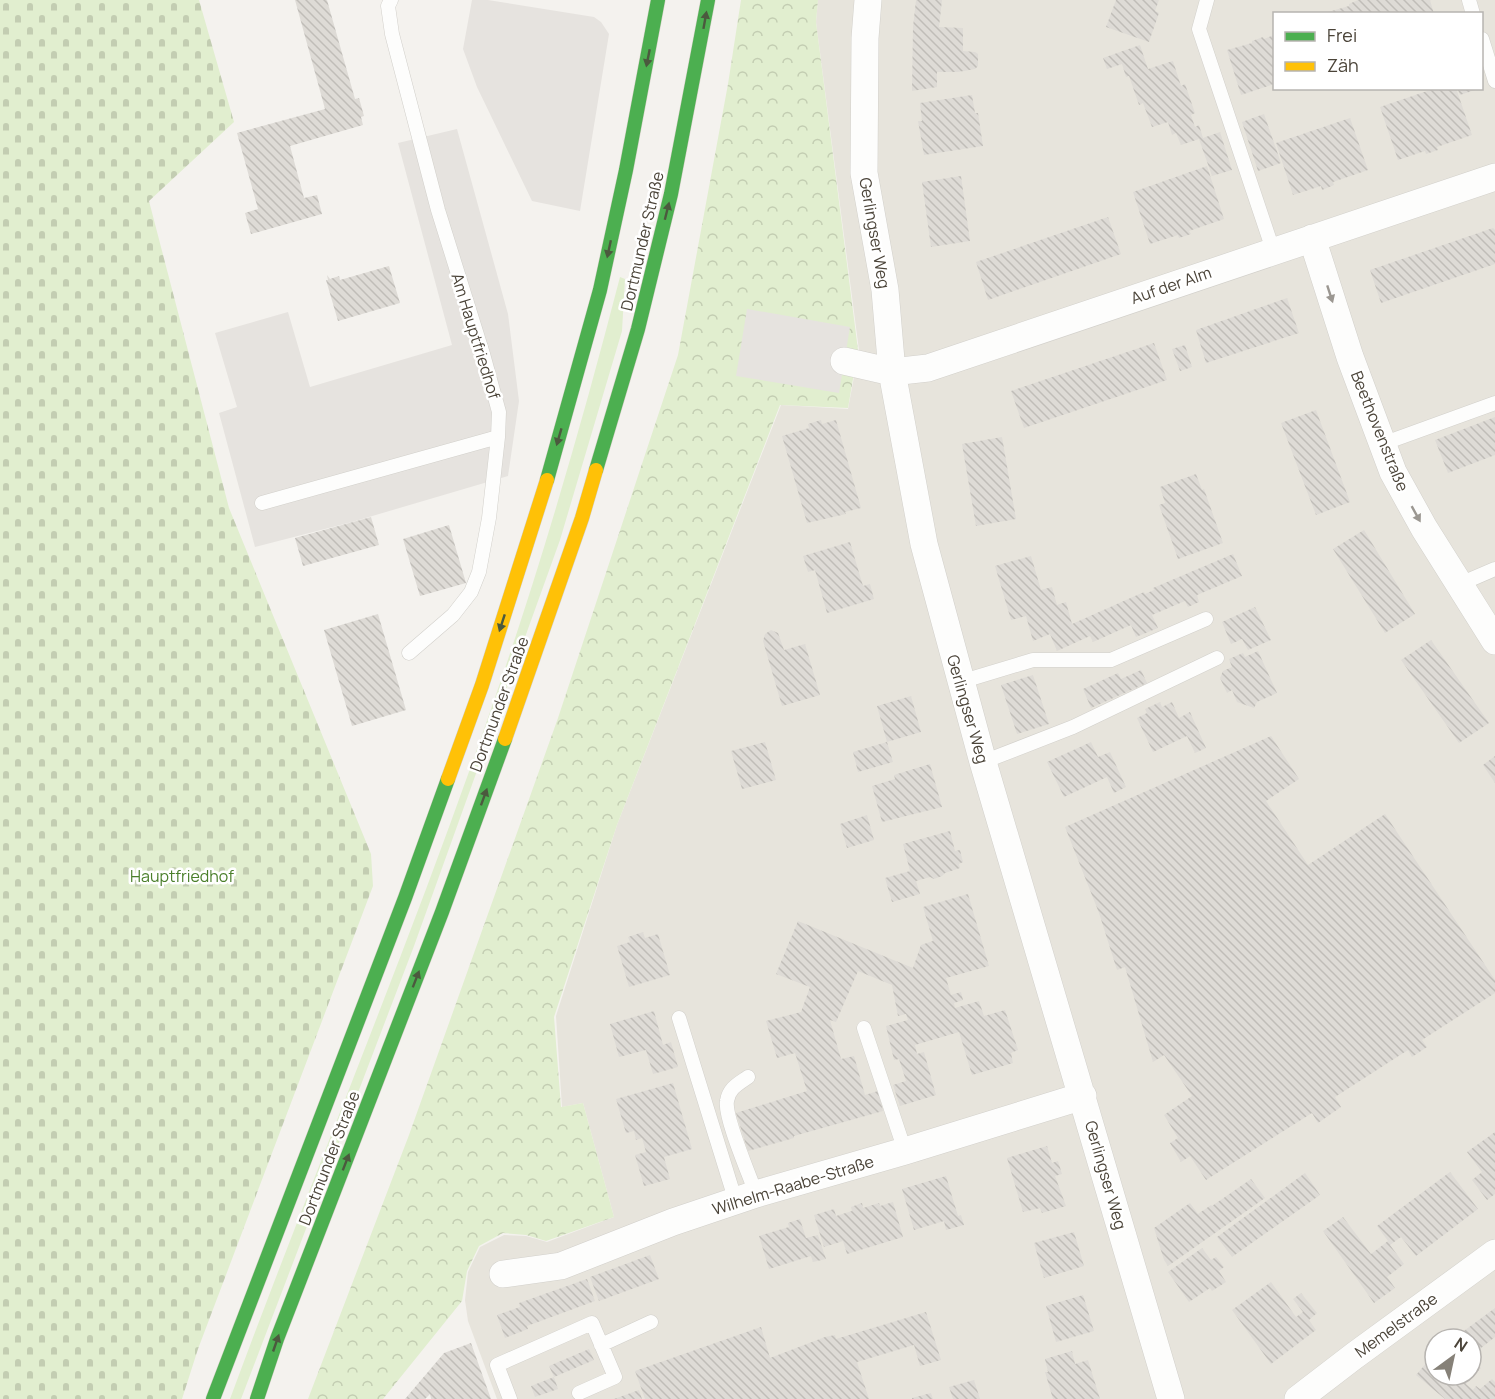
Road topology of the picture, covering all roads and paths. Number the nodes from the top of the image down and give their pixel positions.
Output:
1 (391, 0) edge
2 (658, 0) edge
3 (708, 0) edge
4 (868, 0) edge
5 (1207, 0) edge
6 (1483, 42) edge
7 (1495, 81) edge
8 (1495, 177) edge
9 (1312, 238) junction
10 (1273, 250) junction
11 (844, 361) dead end
12 (892, 372) junction
13 (1495, 403) edge
14 (498, 436) junction
15 (1382, 444) junction
16 (262, 503) dead end
17 (1495, 569) edge
18 (1460, 584) junction
19 (1206, 620) dead end
20 (1495, 641) edge
21 (409, 653) dead end
22 (1217, 658) dead end
23 (960, 682) junction
24 (983, 762) junction
25 (679, 1018) dead end
26 (864, 1028) dead end
27 (748, 1077) dead end
28 (1083, 1096) junction
29 (905, 1151) junction
30 (746, 1198) junction
31 (1495, 1253) edge
32 (503, 1274) dead end
33 (651, 1322) dead end
34 (601, 1345) junction
35 (579, 1393) dead end
36 (213, 1399) edge
37 (258, 1399) edge
38 (510, 1399) edge
39 (1171, 1399) edge
40 (1298, 1399) edge

1 - 14 lane, Am Hauptfriedhof
2 -> 36 main road, Dortmunder Straße
37 -> 3 main road, Dortmunder Straße
4 - 12 street, Gerlingser Weg
5 - 10 lane
6 - 7 lane
8 - 9 street, Auf der Alm
9 - 10 street, Auf der Alm
9 -> 15 street, Beethovenstraße
10 - 12 street, Auf der Alm
11 - 12 street, Auf der Alm
12 - 23 street, Gerlingser Weg
13 - 15 lane
14 - 16 lane
14 - 21 lane, Am Hauptfriedhof
15 -> 18 street, Beethovenstraße
17 - 18 lane
18 - 20 street, Beethovenstraße
19 - 23 lane
22 - 24 lane
23 - 24 street, Gerlingser Weg
24 - 28 street, Gerlingser Weg
25 - 30 lane
26 - 29 lane
27 - 30 lane
28 - 29 street, Wilhelm-Raabe-Straße
28 - 39 street, Gerlingser Weg
29 - 30 street, Wilhelm-Raabe-Straße
30 - 32 street, Wilhelm-Raabe-Straße
31 - 40 street, Memelstraße
33 - 34 lane
34 - 35 lane
34 - 38 lane

